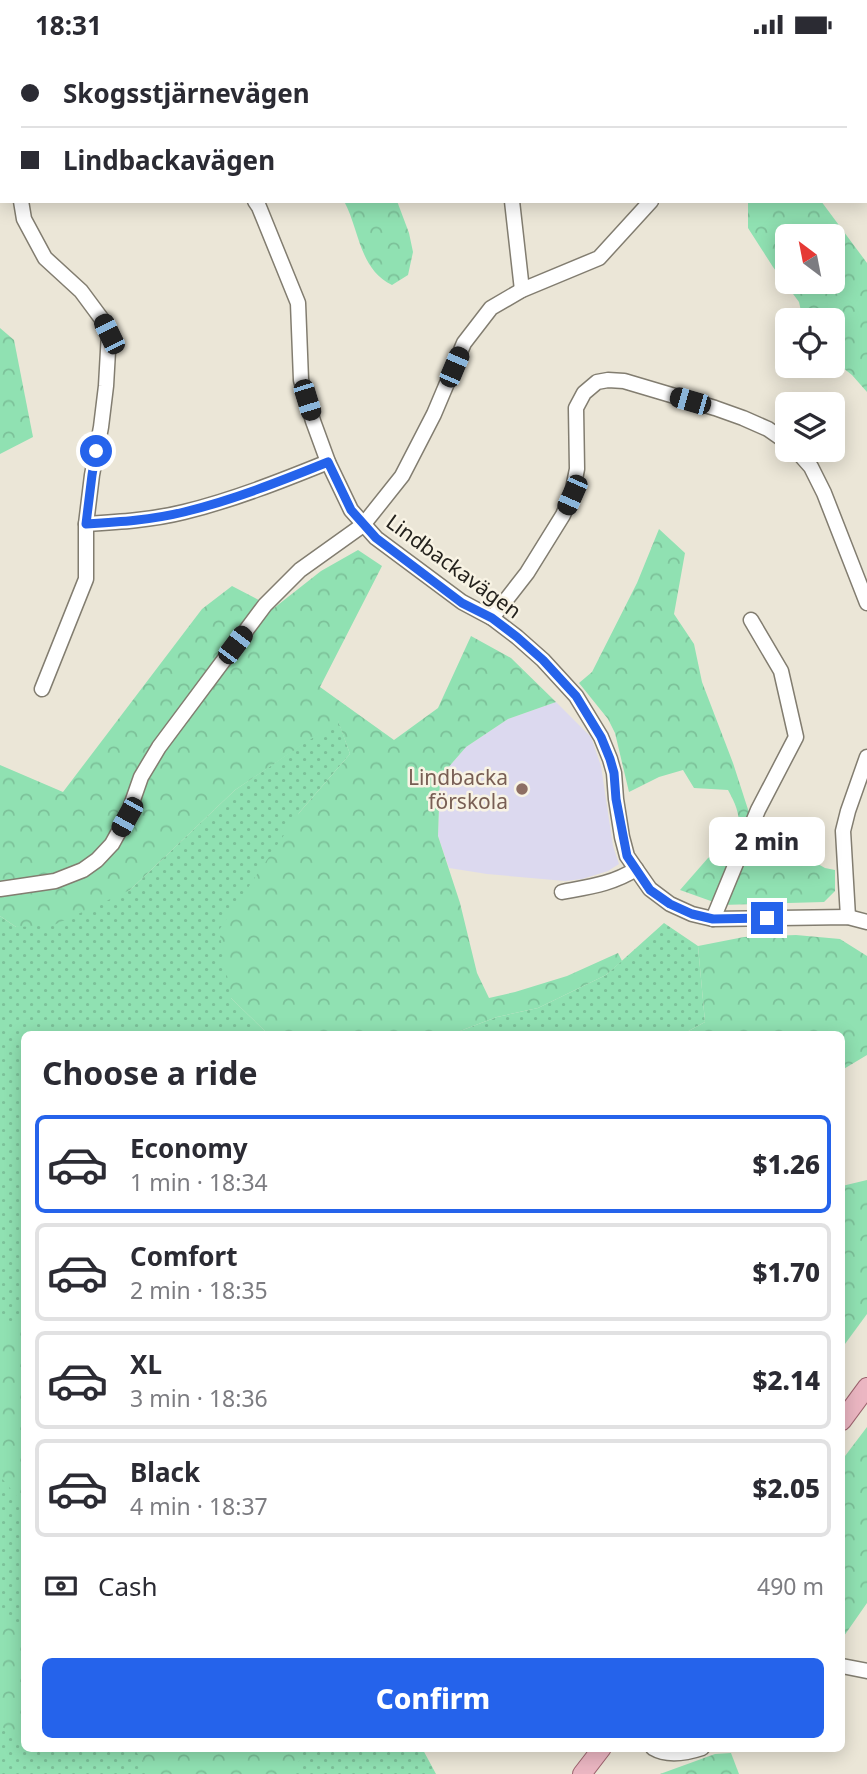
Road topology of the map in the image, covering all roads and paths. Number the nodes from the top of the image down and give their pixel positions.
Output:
1 (21, 203) edge
2 (256, 203) edge
3 (512, 203) edge
4 (649, 203) edge
5 (522, 290) junction
6 (775, 434) edge
7 (328, 462) junction
8 (807, 462) edge
9 (86, 524) junction
10 (363, 525) junction
11 (867, 603) edge
12 (492, 618) junction
13 (751, 620) dead end
14 (42, 689) dead end
15 (867, 757) edge
16 (636, 870) junction
17 (0, 889) edge
18 (562, 892) dead end
19 (848, 917) junction
20 (713, 919) junction
21 (867, 922) edge
22 (867, 1387) edge
23 (845, 1417) edge
24 (845, 1667) edge
25 (867, 1671) edge
26 (600, 1752) edge
27 (658, 1752) edge
28 (689, 1752) edge
29 (582, 1774) edge

1 - 9 street
2 - 7 street, Lindbackavägen
3 - 5 street
4 - 5 street
5 - 10 street
6 - 12 street
7 - 9 street
7 - 10 street, Lindbackavägen
8 - 11 street
9 - 14 street
10 - 12 street, Lindbackavägen
10 - 17 street
12 - 16 street, Lindbackavägen
13 - 20 street
15 - 19 street
16 - 18 street
16 - 20 street, Lindbackavägen
19 - 20 street, Lindbackavägen
19 - 21 street, Lindbackavägen
22 - 23 main road
24 - 25 street
26 - 29 main road
27 - 28 street

